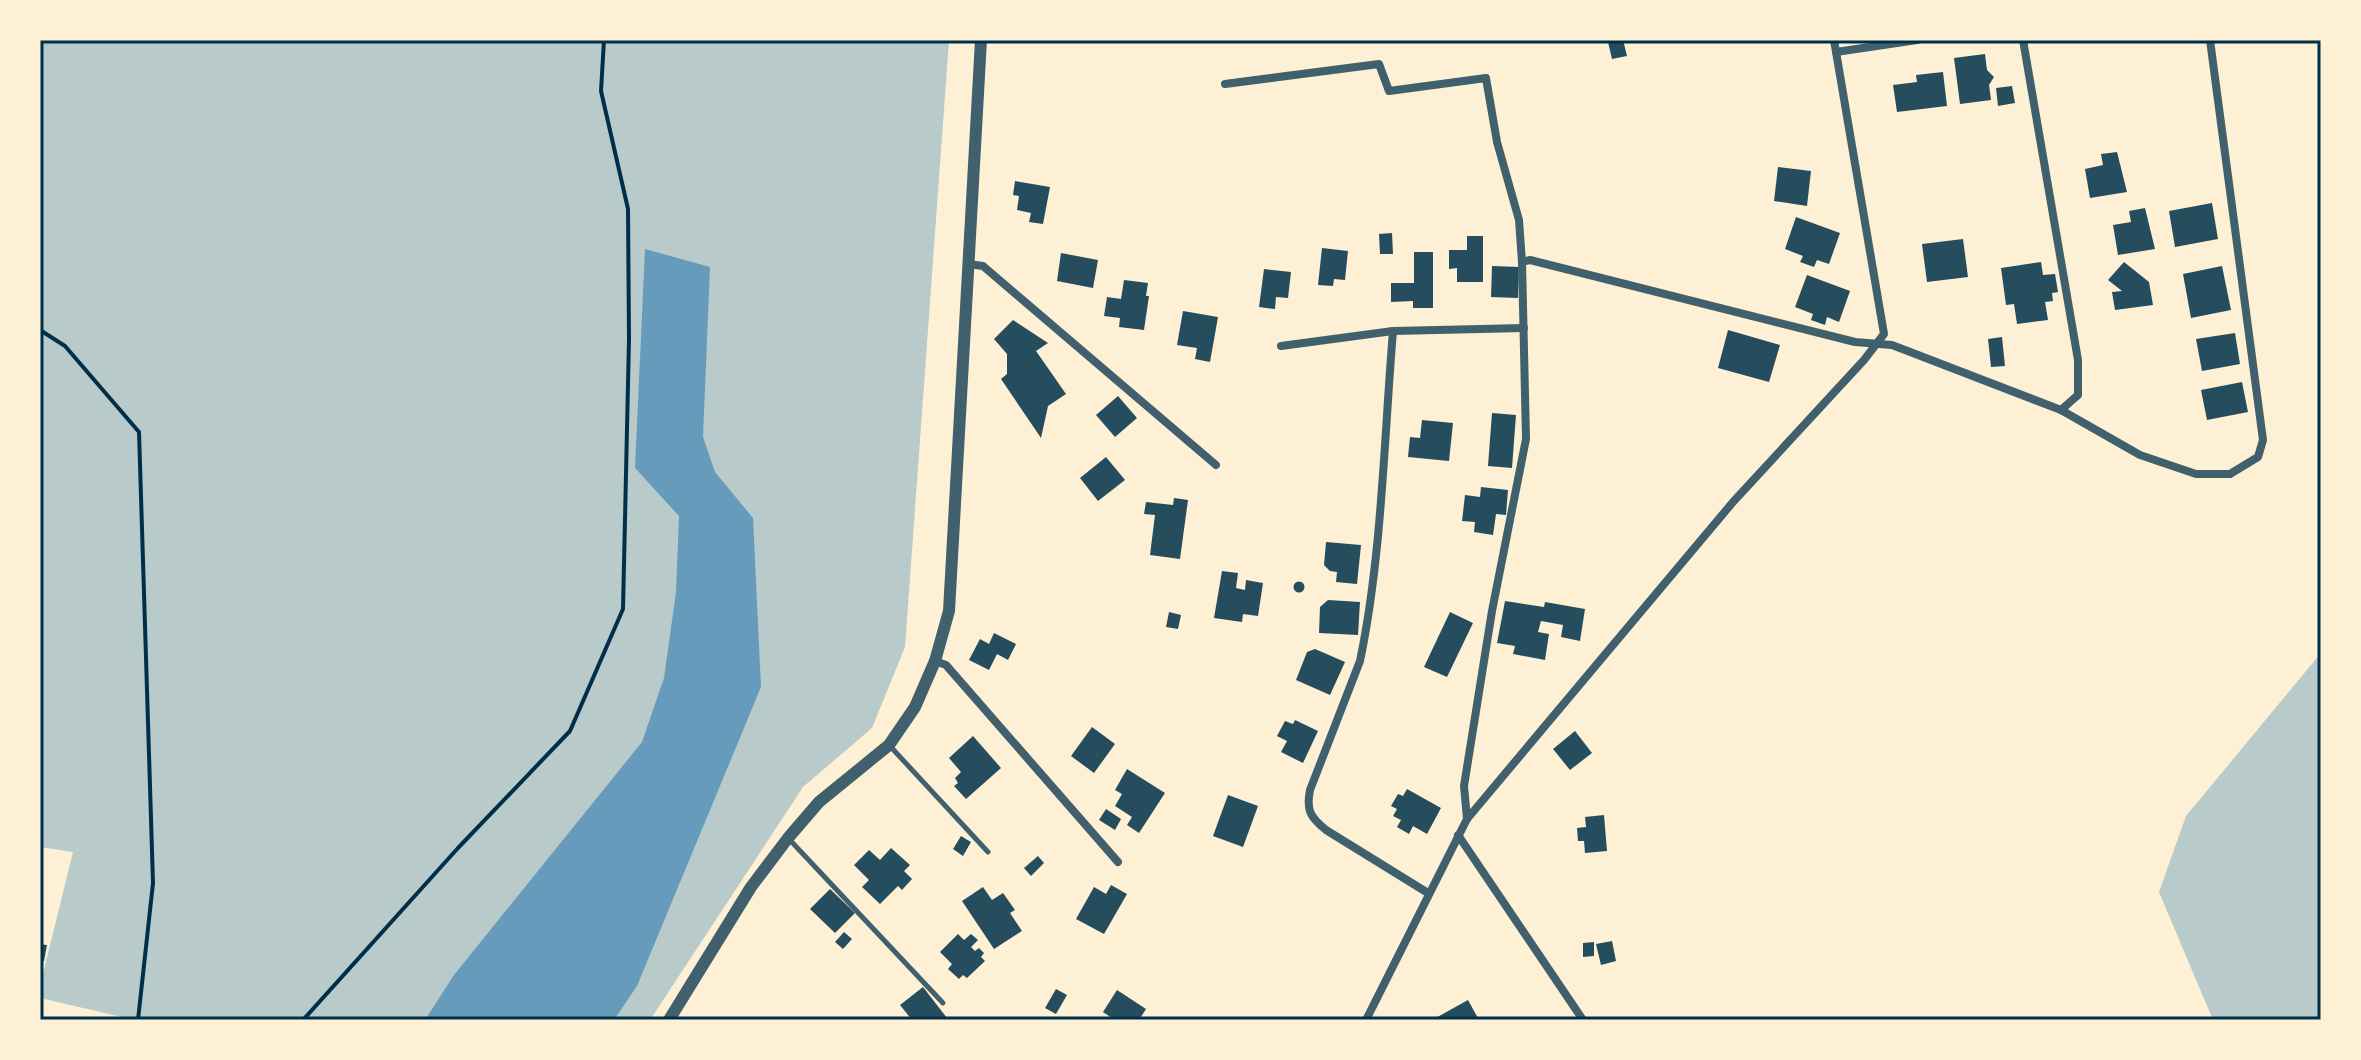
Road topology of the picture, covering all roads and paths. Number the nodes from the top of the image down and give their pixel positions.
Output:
1 (604, 40) edge
2 (981, 40) edge
3 (1834, 40) edge
4 (1917, 40) edge
5 (2023, 40) edge
6 (2210, 40) edge
7 (1836, 52) junction
8 (1225, 84) dead end
9 (1522, 262) junction
10 (968, 264) junction
11 (1524, 328) junction
12 (40, 330) edge
13 (1393, 331) junction
14 (1877, 345) junction
15 (1281, 346) dead end
16 (2061, 410) junction
17 (1216, 465) dead end
18 (935, 661) junction
19 (889, 745) junction
20 (1467, 819) junction
21 (1458, 835) junction
22 (788, 838) junction
23 (988, 852) dead end
24 (1118, 862) dead end
25 (1428, 893) junction
26 (943, 1003) dead end
27 (138, 1020) edge
28 (303, 1020) edge
29 (669, 1020) edge
30 (1366, 1020) edge
31 (1583, 1020) edge

1 - 28 path
2 - 10 street
3 - 7 street
4 - 7 street
5 - 16 street
6 - 16 street
7 - 14 street
8 - 9 street
9 - 11 street
9 - 14 street
10 - 17 street
10 - 18 street
11 - 13 street
11 - 20 street
12 - 27 path
13 - 15 street
13 - 25 street
14 - 16 street
14 - 20 street
18 - 19 street
18 - 24 street
19 - 22 street
19 - 23 lane
20 - 21 street
21 - 25 street
21 - 31 street
22 - 26 lane
22 - 29 street
25 - 30 street

